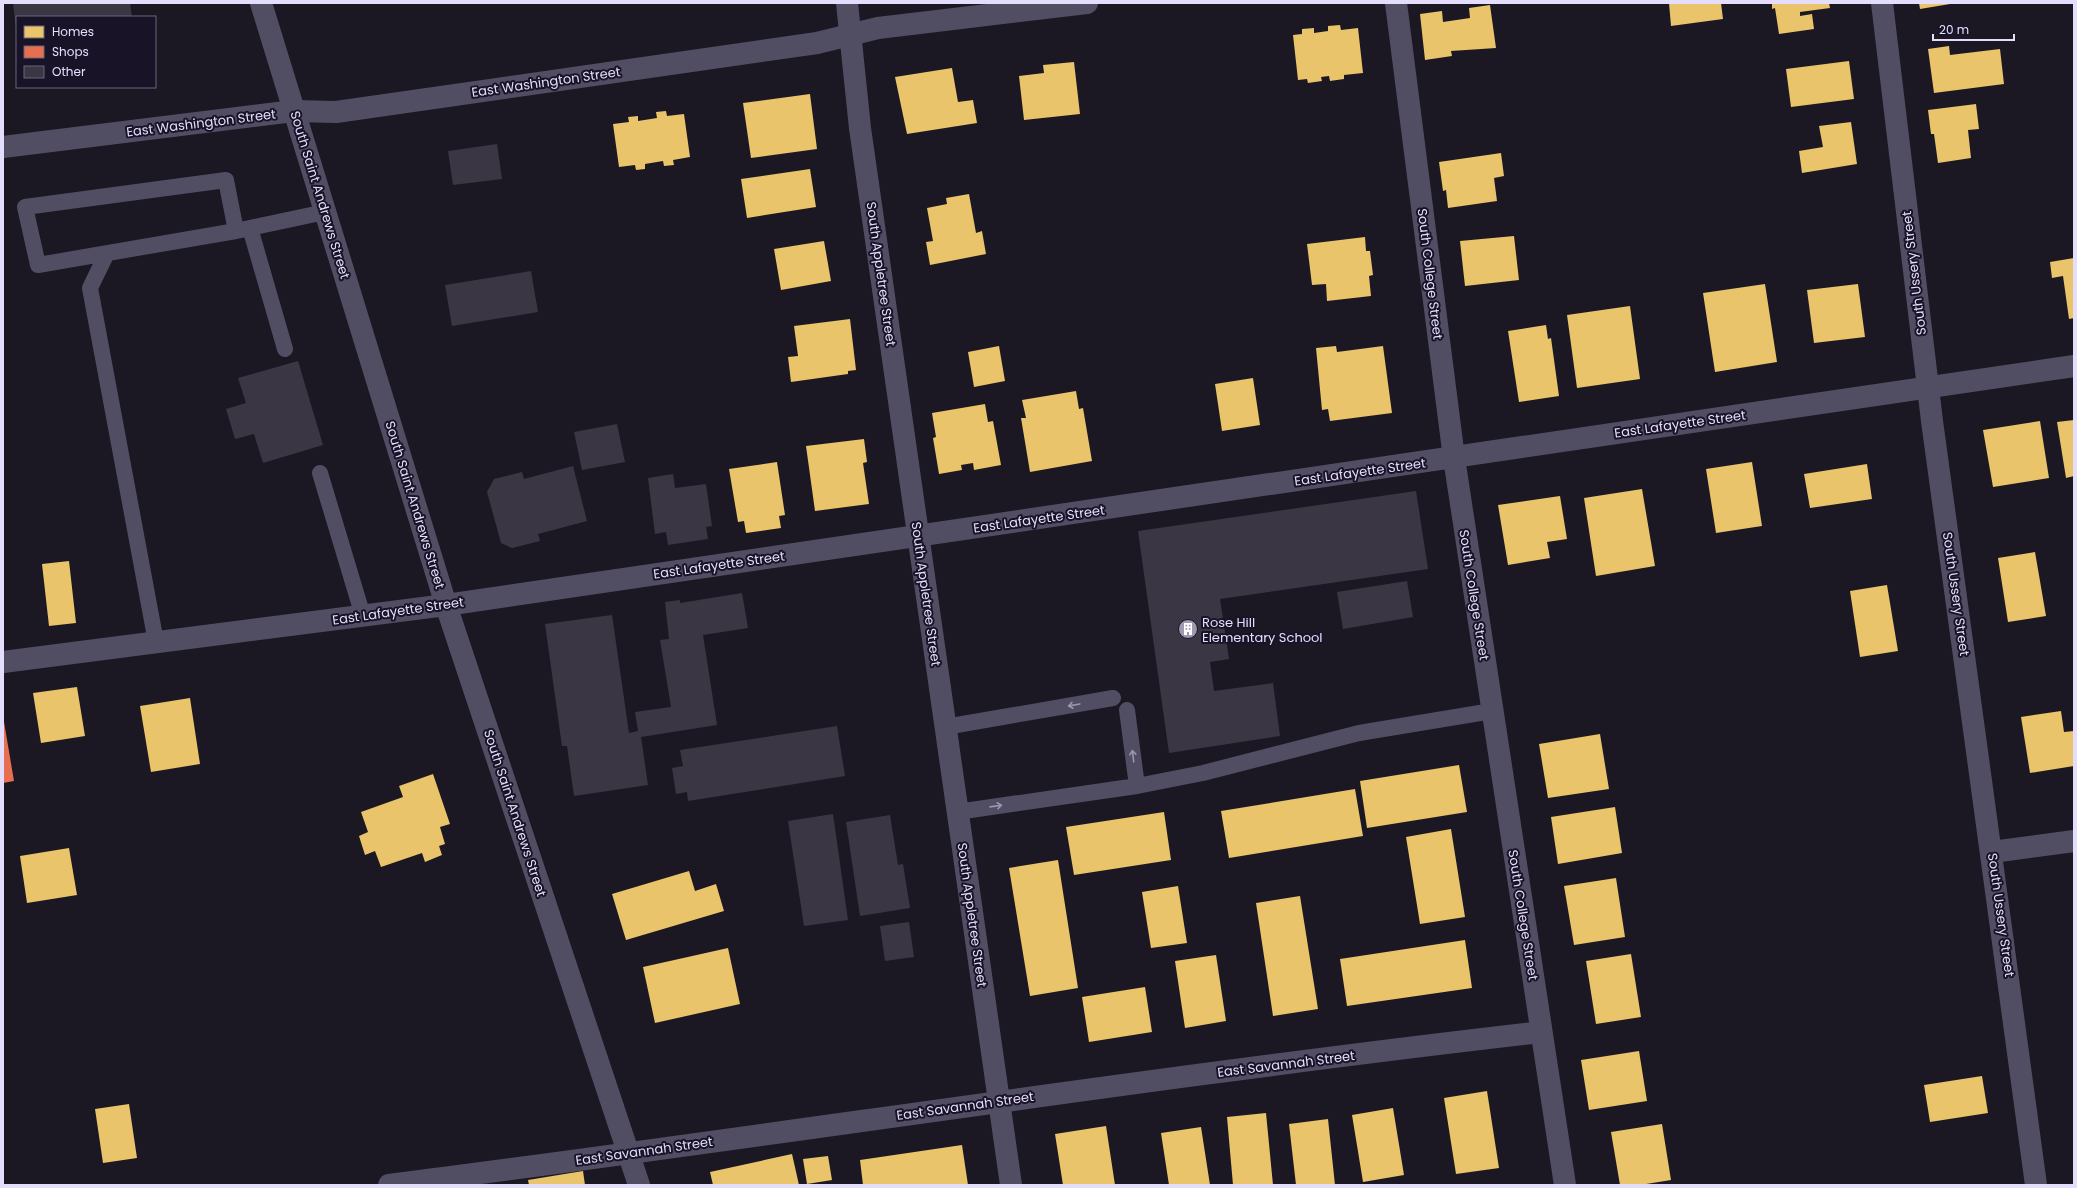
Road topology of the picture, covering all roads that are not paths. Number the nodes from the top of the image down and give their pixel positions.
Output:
1 (261, 3) edge
2 (847, 3) edge
3 (1087, 3) edge
4 (1396, 3) edge
5 (1882, 3) edge
6 (850, 35) junction
7 (294, 111) junction
8 (3, 147) edge
9 (325, 212) junction
10 (243, 229) junction
11 (107, 253) junction
12 (285, 350) dead end
13 (2074, 366) edge
14 (1928, 388) junction
15 (1454, 458) junction
16 (320, 473) dead end
17 (918, 536) junction
18 (446, 605) junction
19 (362, 616) junction
20 (156, 642) junction
21 (3, 662) edge
22 (1113, 698) dead end
23 (1127, 710) dead end
24 (1492, 711) junction
25 (945, 727) junction
26 (1136, 786) junction
27 (957, 812) junction
28 (2074, 841) edge
29 (1992, 852) junction
30 (1541, 1032) junction
31 (998, 1102) junction
32 (629, 1154) junction
33 (390, 1185) edge
34 (639, 1185) edge
35 (1011, 1185) edge
36 (1565, 1185) edge
37 (2036, 1185) edge

1 - 7 street, South Saint Andrews Street
2 - 6 street, South Appletree Street
3 - 6 street, East Washington Street
4 - 15 street, South College Street
5 - 14 street, South Ussery Street
6 - 7 street, East Washington Street
6 - 17 street, South Appletree Street
7 - 8 street, East Washington Street
7 - 9 street, South Saint Andrews Street
9 - 10 lane
9 - 18 street, South Saint Andrews Street
10 - 11 lane
10 - 11 lane
10 - 12 lane
11 - 20 lane
13 - 14 street, East Lafayette Street
14 - 15 street, East Lafayette Street
14 - 29 street, South Ussery Street
15 - 17 street, East Lafayette Street
15 - 24 street, South College Street
16 - 19 lane
17 - 18 street, East Lafayette Street
17 - 25 street, South Appletree Street
18 - 19 street, East Lafayette Street
18 - 32 street, South Saint Andrews Street
19 - 20 street, East Lafayette Street
20 - 21 street, East Lafayette Street
22 -> 25 lane
26 -> 23 lane
24 - 26 lane
24 - 30 street, South College Street
25 - 27 street, South Appletree Street
27 -> 26 lane
27 - 31 street, South Appletree Street
28 - 29 street
29 - 37 street, South Ussery Street
30 - 31 street, East Savannah Street
30 - 36 street, South College Street
31 - 32 street, East Savannah Street
31 - 35 street, South Appletree Street
32 - 33 street, East Savannah Street
32 - 34 street, South Saint Andrews Street

